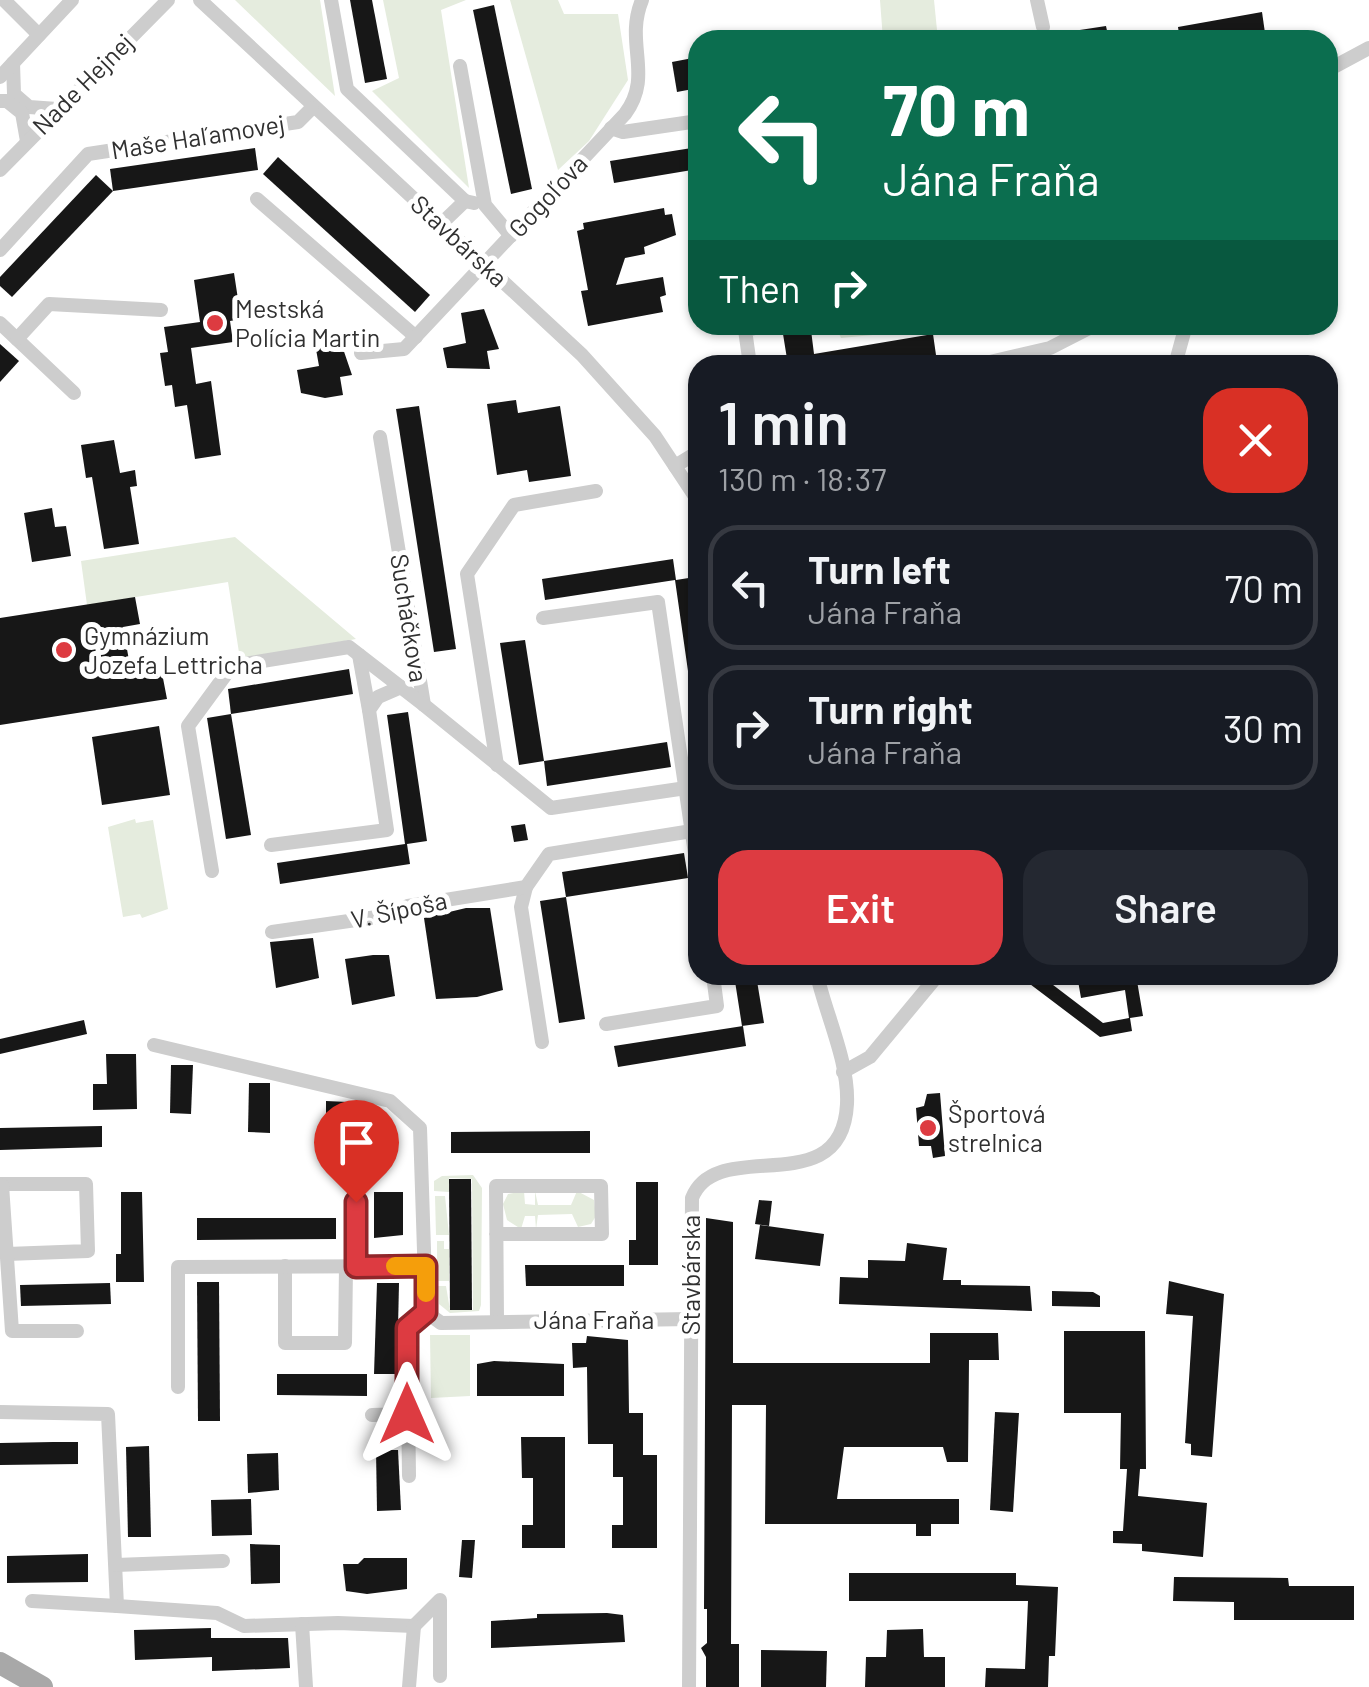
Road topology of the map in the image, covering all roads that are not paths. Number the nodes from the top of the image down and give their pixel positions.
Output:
1 (4, 0) edge
2 (72, 0) edge
3 (168, 0) edge
4 (200, 0) edge
5 (331, 0) edge
6 (642, 0) edge
7 (1037, 0) edge
8 (1043, 27) dead end
9 (39, 36) junction
10 (1369, 48) edge
11 (13, 64) junction
12 (1338, 65) edge
13 (460, 66) dead end
14 (0, 77) edge
15 (0, 101) edge
16 (312, 108) junction
17 (57, 109) junction
18 (688, 122) edge
19 (610, 128) junction
20 (27, 141) junction
21 (0, 170) edge
22 (257, 199) dead end
23 (465, 201) junction
24 (484, 205) junction
25 (441, 224) junction
26 (511, 236) junction
27 (0, 250) edge
28 (482, 262) junction
29 (161, 310) dead end
30 (0, 323) edge
31 (1076, 335) edge
32 (416, 337) junction
33 (17, 339) junction
34 (361, 353) dead end
35 (1020, 355) edge
36 (74, 393) dead end
37 (380, 437) dead end
38 (688, 458) edge
39 (675, 466) junction
40 (688, 486) edge
41 (596, 491) dead end
42 (543, 618) dead end
43 (360, 655) junction
44 (400, 688) junction
45 (424, 705) junction
46 (369, 710) junction
47 (497, 764) junction
48 (686, 788) junction
49 (688, 798) edge
50 (688, 831) edge
51 (271, 845) dead end
52 (212, 871) dead end
53 (526, 887) junction
54 (272, 932) dead end
55 (714, 985) edge
56 (820, 985) edge
57 (930, 985) edge
58 (606, 1024) dead end
59 (542, 1042) dead end
60 (154, 1045) dead end
61 (843, 1072) junction
62 (1, 1185) edge
63 (356, 1202) dead end
64 (496, 1234) junction
65 (7, 1254) junction
66 (285, 1266) junction
67 (426, 1266) junction
68 (351, 1267) junction
69 (426, 1312) junction
70 (690, 1319) junction
71 (497, 1321) junction
72 (77, 1331) dead end
73 (178, 1387) dead end
74 (0, 1412) edge
75 (407, 1414) junction
76 (372, 1415) dead end
77 (409, 1476) dead end
78 (223, 1562) dead end
79 (116, 1565) junction
80 (32, 1601) dead end
81 (117, 1606) junction
82 (302, 1624) junction
83 (414, 1626) junction
84 (0, 1663) edge
85 (440, 1676) dead end
86 (42, 1687) edge
87 (306, 1687) edge
88 (410, 1687) edge
89 (690, 1687) edge

1 - 9 street
2 - 9 street
3 - 17 street, Nade Hejnej
4 - 16 street, Stavbárska
5 - 23 street
6 - 19 street, Gogoľova
7 - 8 street
9 - 11 street
10 - 12 street
11 - 14 street
11 - 17 street
13 - 24 street
15 - 20 street
16 - 25 street, Stavbárska
16 - 27 street, Maše Haľamovej
17 - 20 street, Nade Hejnej
18 - 19 street
19 - 26 street, Gogoľova
20 - 21 street, Nade Hejnej
22 - 32 street
23 - 24 street
23 - 25 street
24 - 26 street
25 - 28 street, Stavbárska
26 - 28 street, Gogoľova
28 - 32 street, Gogoľova
28 - 39 street, Stavbárska
29 - 33 street
30 - 33 street
31 - 35 street
32 - 34 street
33 - 36 street
37 - 45 street, Sucháčkova
38 - 39 street
39 - 40 street, Stavbárska
41 - 47 street
42 - 48 street
43 - 44 street
43 - 46 street
43 - 52 street
44 - 45 street
44 - 46 street
45 - 47 street, Sucháčkova
46 - 51 street
47 - 48 street, Sucháčkova
48 - 49 street
50 - 53 street
53 - 54 street, V. Šípoša
53 - 59 street
55 - 58 street
56 - 61 street, Stavbárska
57 - 61 street
60 - 67 street
61 - 70 street, Stavbárska
62 - 65 street
62 - 65 street
63 - 68 street
64 - 64 street, Jána Fraňa
64 - 71 street, Jána Fraňa
65 - 72 street
66 - 68 street
66 - 68 street
66 - 73 street
67 - 68 street
67 - 69 street
69 - 71 street, Jána Fraňa
69 - 75 street
70 - 71 street, Jána Fraňa
70 - 89 street, Stavbárska
74 - 79 street
75 - 76 street
75 - 77 street
78 - 79 street
79 - 81 street
80 - 81 street
81 - 82 street
82 - 83 street
82 - 87 street
83 - 85 street
83 - 88 street
84 - 86 main road

